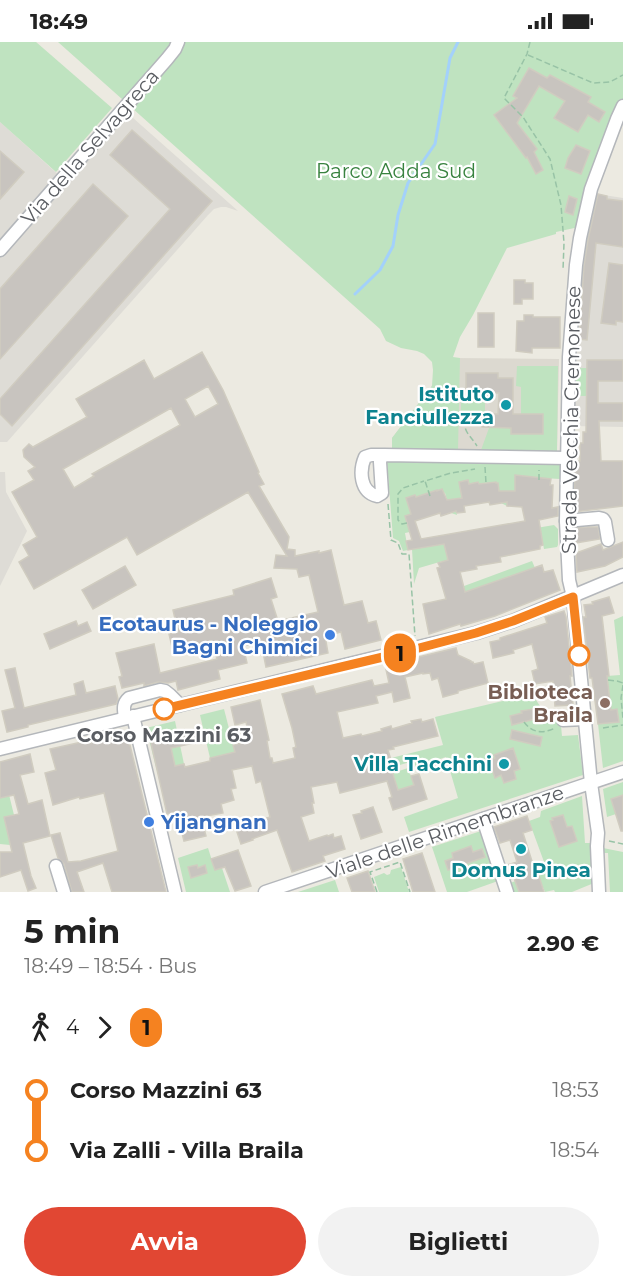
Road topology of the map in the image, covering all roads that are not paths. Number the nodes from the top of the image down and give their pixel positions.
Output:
1 (178, 42) edge
2 (623, 106) edge
3 (0, 250) edge
4 (384, 455) dead end
5 (567, 458) junction
6 (566, 521) junction
7 (608, 540) dead end
8 (619, 576) edge
9 (573, 597) junction
10 (180, 705) junction
11 (129, 717) junction
12 (585, 719) junction
13 (563, 720) road end
14 (0, 749) edge
15 (623, 772) edge
16 (591, 783) junction
17 (483, 819) junction
18 (56, 866) dead end
19 (64, 892) edge
20 (175, 892) edge
21 (265, 892) edge
22 (507, 892) edge
23 (599, 892) edge

1 - 3 street, Via della Selvagreca
2 - 5 street, Strada Vecchia Cremonese
4 - 5 street
5 - 6 street, Strada Vecchia Cremonese
6 - 7 street
6 - 9 street, Strada Vecchia Cremonese
8 - 9 street
9 - 10 street
9 - 12 street, Strada Vecchia Cremonese
10 - 11 street
10 - 11 street
11 - 14 street
11 - 20 street
12 - 13 street
12 - 16 street, Strada Vecchia Cremonese
15 - 16 street, Viale delle Rimembranze
16 - 17 street, Viale delle Rimembranze
16 - 23 street, Strada Vecchia Cremonese
17 - 21 street, Viale delle Rimembranze
17 - 22 street
18 - 19 street

